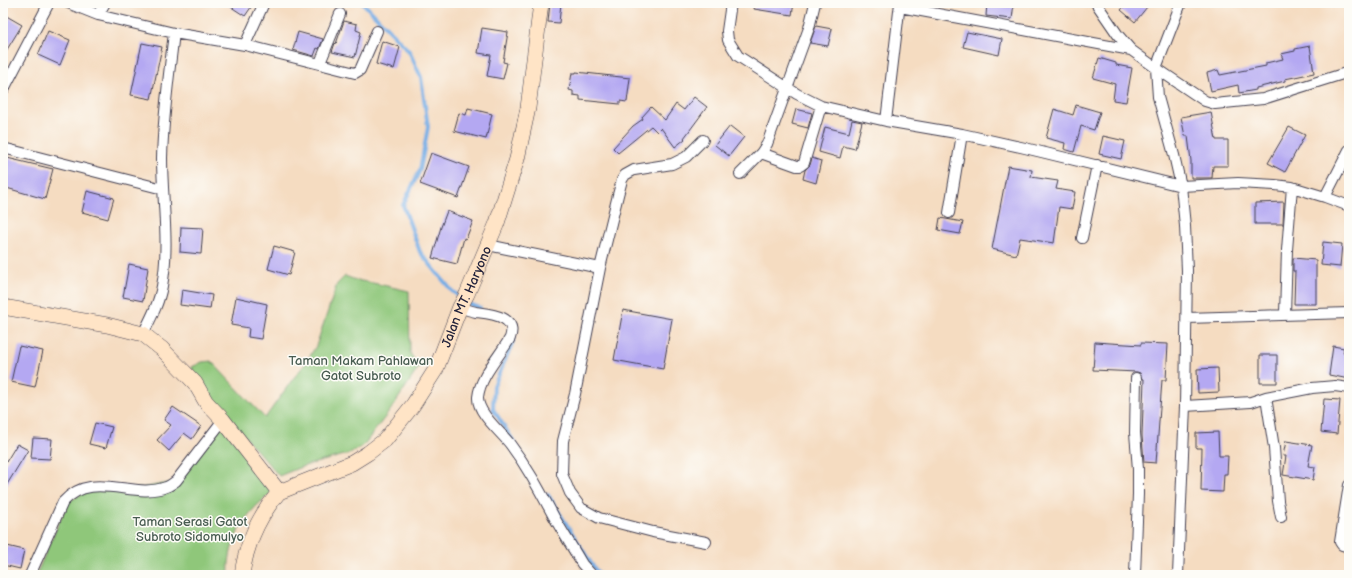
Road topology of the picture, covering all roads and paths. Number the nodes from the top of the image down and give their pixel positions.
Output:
1 (49, 3) edge
2 (68, 3) edge
3 (105, 3) edge
4 (264, 3) edge
5 (541, 3) edge
6 (731, 3) edge
7 (815, 3) edge
8 (1096, 3) edge
9 (1181, 3) edge
10 (900, 5) edge
11 (98, 14) junction
12 (340, 14) dead end
13 (377, 31) dead end
14 (174, 33) junction
15 (245, 45) junction
16 (1131, 50) junction
17 (320, 63) junction
18 (1156, 68) junction
19 (1349, 72) edge
20 (787, 87) junction
21 (3, 91) edge
22 (821, 106) junction
23 (886, 121) junction
24 (962, 134) junction
25 (703, 140) dead end
26 (3, 148) edge
27 (1349, 150) edge
28 (761, 153) junction
29 (1097, 165) junction
30 (740, 174) dead end
31 (1181, 186) junction
32 (1292, 188) junction
33 (163, 190) junction
34 (1325, 197) junction
35 (1349, 206) edge
36 (949, 213) dead end
37 (1082, 238) dead end
38 (488, 245) junction
39 (600, 268) junction
40 (3, 307) edge
41 (460, 307) junction
42 (1349, 313) edge
43 (1285, 314) junction
44 (1187, 318) junction
45 (142, 334) junction
46 (1136, 378) dead end
47 (1349, 388) edge
48 (1266, 397) junction
49 (1185, 406) junction
50 (223, 420) junction
51 (1349, 485) edge
52 (279, 492) junction
53 (1281, 517) dead end
54 (706, 542) dead end
55 (1349, 547) edge
56 (30, 575) edge
57 (242, 575) edge
58 (592, 575) edge
59 (1135, 575) edge
60 (1178, 575) edge

1 - 21 street
2 - 11 street
3 - 11 street
4 - 15 street
5 - 38 street, Jalan MT. Haryono
6 - 20 street
7 - 20 street
8 - 16 street
9 - 18 street
10 - 16 street
10 - 23 street
11 - 14 street
12 - 17 street
13 - 17 street
14 - 15 street
14 - 33 street
15 - 17 street
16 - 18 street
18 - 19 street
18 - 31 street
20 - 22 street
20 - 28 street
22 - 23 street
22 - 28 street
23 - 24 street
24 - 29 street
24 - 36 street
25 - 39 street
26 - 33 street
27 - 34 street
28 - 30 street
29 - 31 street
29 - 37 street
31 - 32 street
31 - 44 street
32 - 34 street
32 - 43 street
33 - 45 street
34 - 35 street
38 - 39 street
38 - 41 street, Jalan MT. Haryono
39 - 54 street
40 - 45 street
41 - 52 street, Jalan MT. Haryono
41 - 58 street
42 - 43 street
43 - 44 street
44 - 49 street
45 - 50 street
46 - 59 street
47 - 48 street
48 - 49 street
48 - 53 street
49 - 60 street
50 - 52 street
50 - 56 street
51 - 55 street
52 - 57 street

